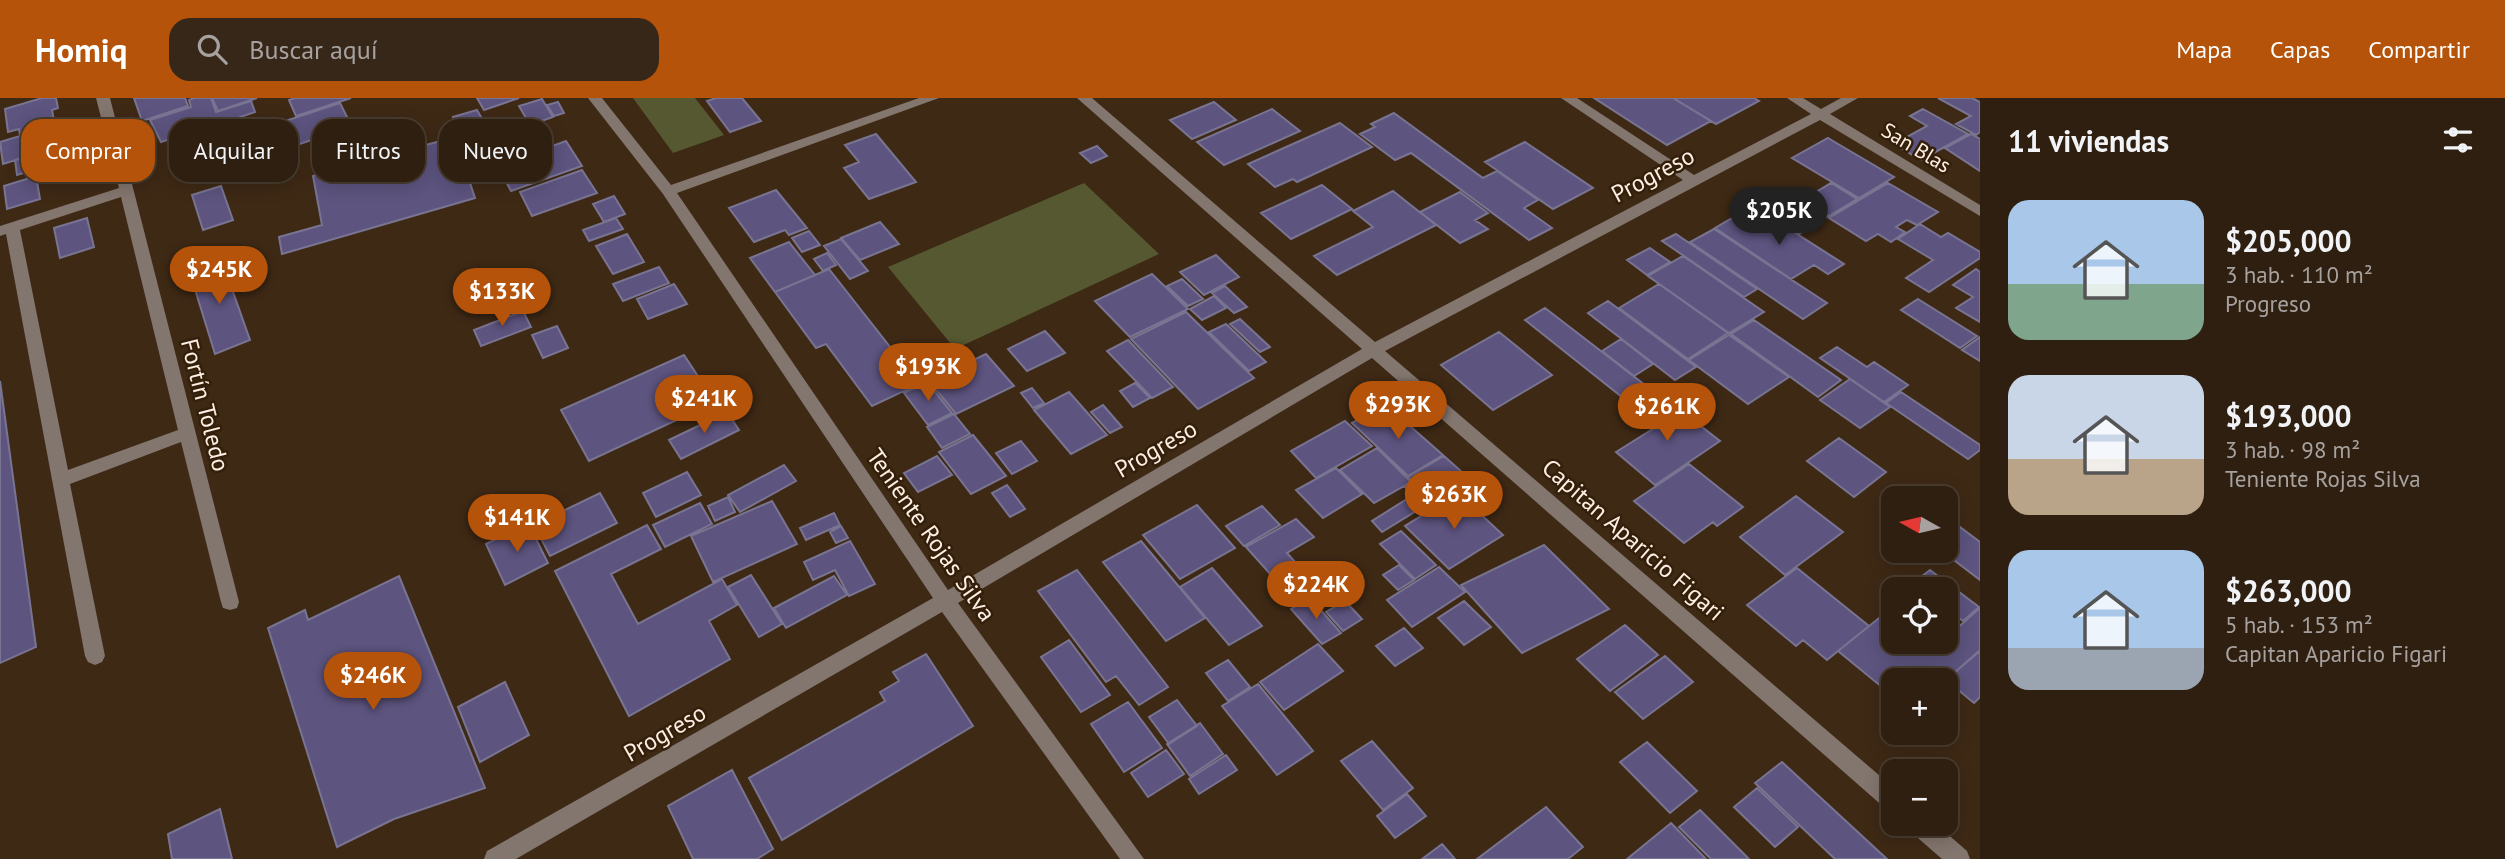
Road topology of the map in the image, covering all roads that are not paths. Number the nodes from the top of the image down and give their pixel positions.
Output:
1 (103, 98) edge
2 (595, 98) edge
3 (932, 98) edge
4 (1084, 98) edge
5 (1568, 98) edge
6 (1794, 98) edge
7 (1851, 98) edge
8 (1821, 114) junction
9 (1694, 181) junction
10 (127, 190) junction
11 (668, 191) junction
12 (1980, 211) edge
13 (6, 229) edge
14 (1375, 349) junction
15 (188, 433) junction
16 (61, 480) junction
17 (945, 601) junction
18 (230, 602) dead end
19 (94, 656) dead end
20 (1881, 791) edge
21 (1933, 836) edge
22 (495, 859) edge
23 (1133, 859) edge
24 (1959, 859) edge

1 - 10 street, Fortín Toledo
2 - 11 street, Teniente Rojas Silva
3 - 11 street
4 - 14 street, Capitan Aparicio Figari
5 - 9 street
6 - 8 street, San Blas
7 - 8 street, Progreso
8 - 9 street, Progreso
8 - 12 street, San Blas
9 - 14 street, Progreso
10 - 13 street
10 - 15 street, Fortín Toledo
11 - 17 street, Teniente Rojas Silva
13 - 16 street
14 - 17 street, Progreso
14 - 20 street, Capitan Aparicio Figari
15 - 16 street
15 - 18 street, Fortín Toledo
16 - 19 street
17 - 22 street, Progreso
17 - 23 street, Teniente Rojas Silva
21 - 24 street

